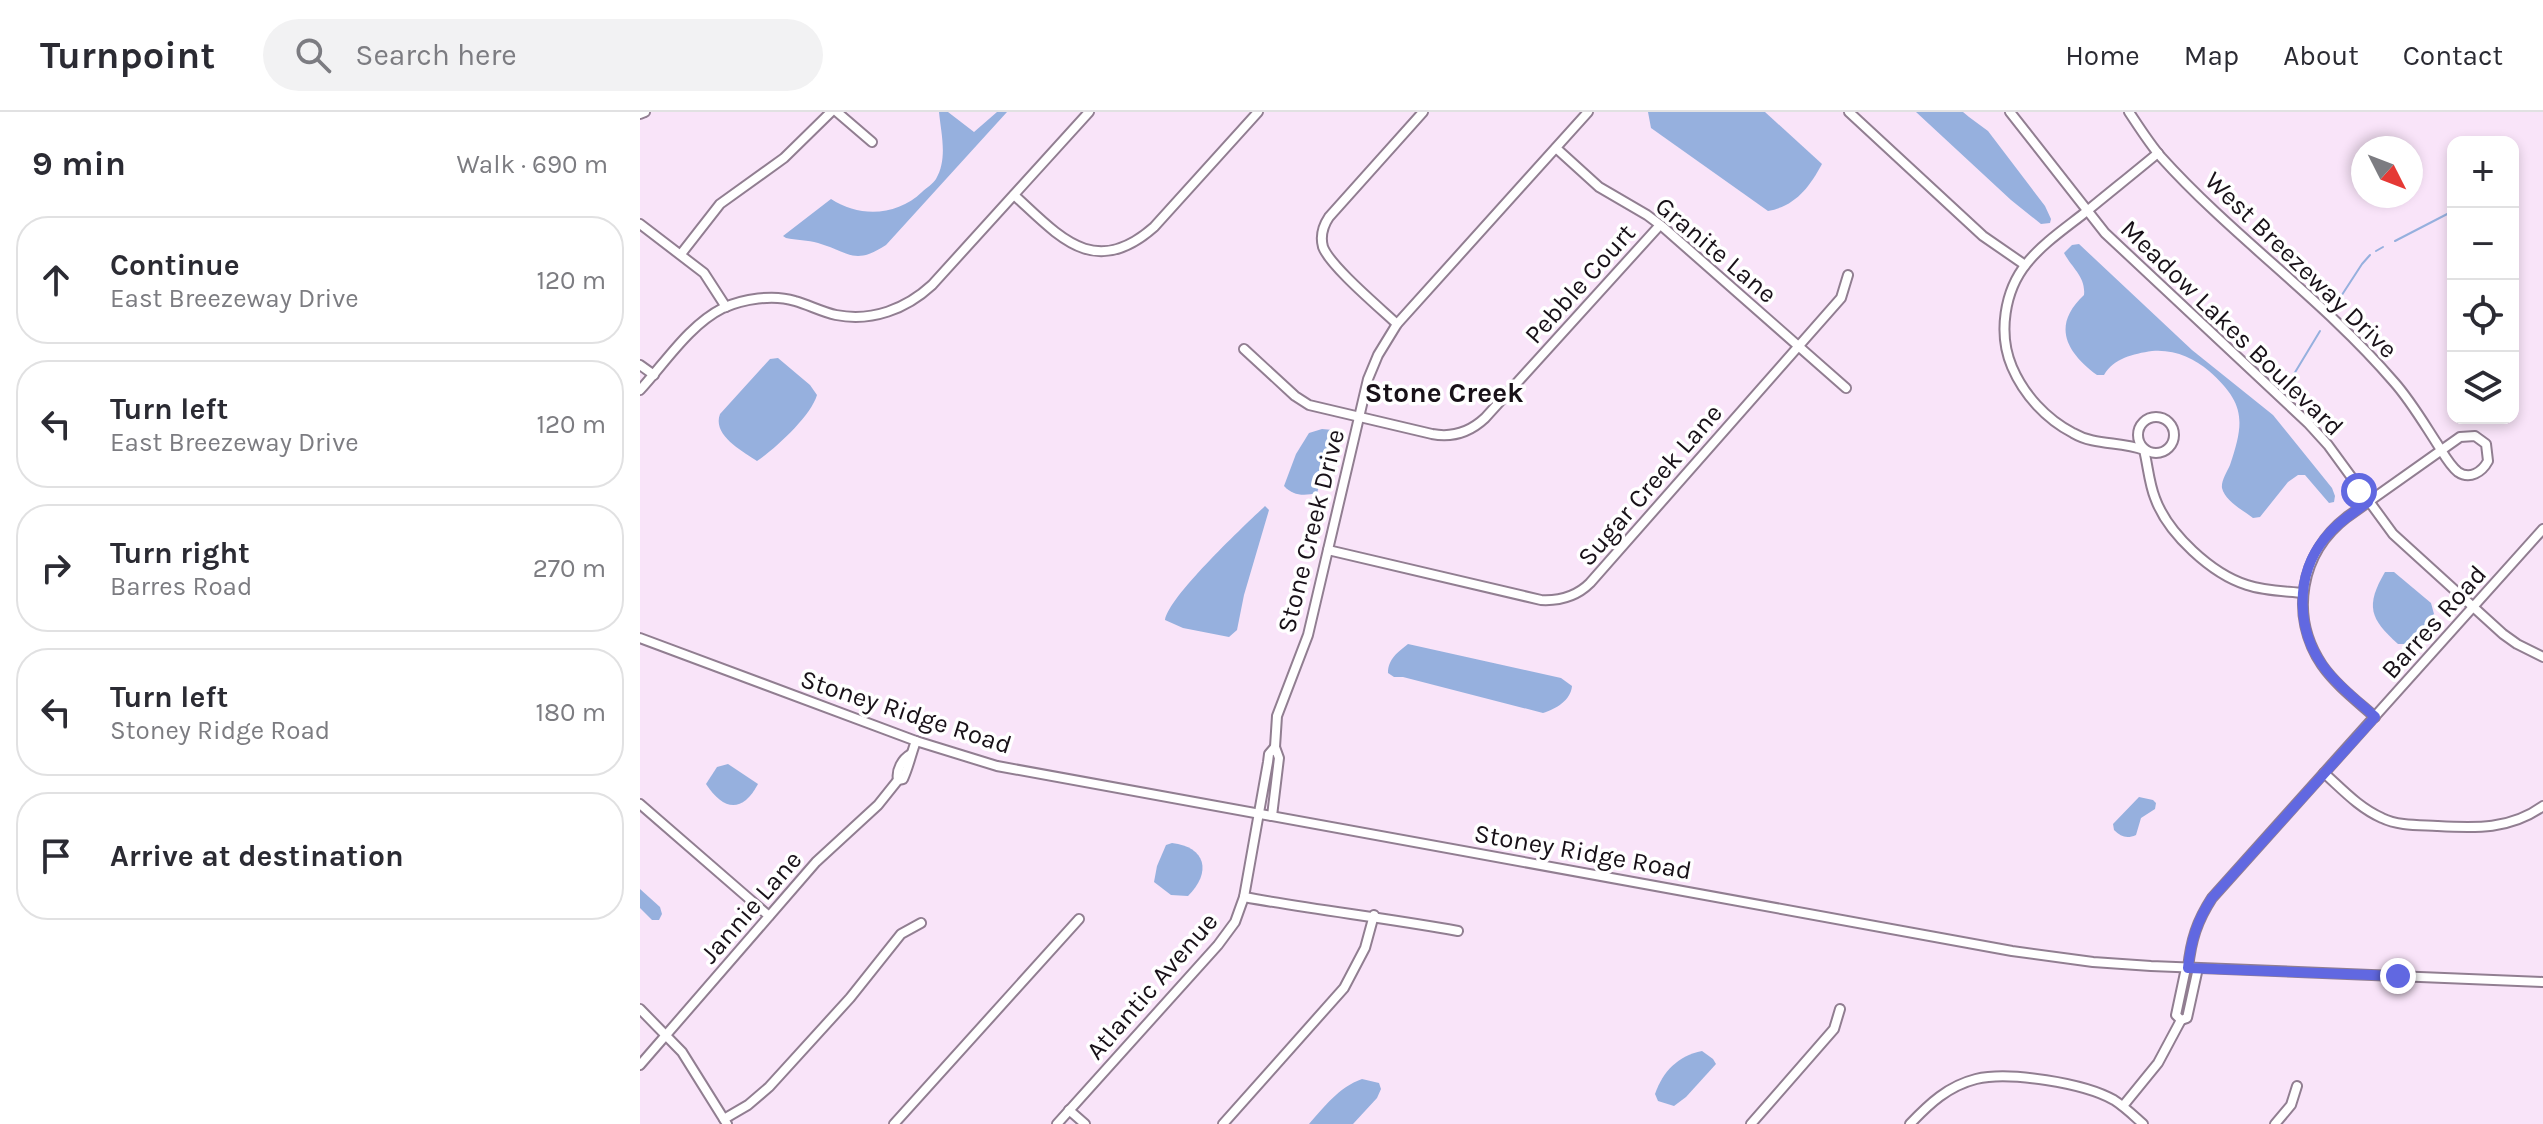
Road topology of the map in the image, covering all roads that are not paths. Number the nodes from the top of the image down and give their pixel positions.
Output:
1 (834, 112) edge
2 (1089, 112) edge
3 (1242, 112) edge
4 (1258, 112) edge
5 (1423, 112) edge
6 (1588, 112) edge
7 (1849, 112) edge
8 (2010, 112) edge
9 (2129, 112) edge
10 (1251, 120) junction
11 (872, 142) dead end
12 (1556, 148) junction
13 (2158, 153) junction
14 (1014, 195) junction
15 (2086, 211) junction
16 (640, 224) edge
17 (1660, 225) junction
18 (681, 254) junction
19 (2025, 265) junction
20 (1848, 275) dead end
21 (726, 307) junction
22 (1397, 324) junction
23 (1799, 347) junction
24 (1244, 349) dead end
25 (640, 365) edge
26 (654, 375) junction
27 (1846, 388) dead end
28 (640, 390) edge
29 (1359, 416) junction
30 (2144, 450) junction
31 (2441, 451) junction
32 (2368, 502) junction
33 (2543, 529) edge
34 (1328, 550) junction
35 (2303, 593) junction
36 (2474, 608) junction
37 (640, 638) edge
38 (2543, 657) edge
39 (2375, 717) junction
40 (916, 741) junction
41 (1275, 747) junction
42 (2324, 773) junction
43 (640, 804) edge
44 (2543, 806) edge
45 (1259, 814) junction
46 (1272, 816) junction
47 (1244, 897) junction
48 (1374, 915) junction
49 (769, 916) junction
50 (1079, 919) dead end
51 (921, 923) dead end
52 (1458, 931) dead end
53 (2187, 968) junction
54 (2198, 968) junction
55 (2543, 982) edge
56 (640, 1009) edge
57 (1840, 1009) dead end
58 (2181, 1020) junction
59 (666, 1035) junction
60 (640, 1065) edge
61 (2297, 1086) dead end
62 (2123, 1106) junction
63 (1069, 1110) junction
64 (726, 1121) edge
65 (1754, 1123) edge
66 (894, 1124) edge
67 (1057, 1124) edge
68 (1085, 1124) edge
69 (1223, 1124) edge
70 (1910, 1124) edge
71 (2143, 1124) edge
72 (2275, 1124) edge

1 - 11 street
1 - 18 street
2 - 14 street
3 - 10 street
4 - 10 street
5 - 22 street
6 - 12 street, Stone Creek Drive
7 - 19 street
8 - 15 street, Meadow Lakes Boulevard
9 - 13 street, West Breezeway Drive
10 - 14 street
12 - 17 street, Granite Lane
12 - 22 street, Stone Creek Drive
13 - 15 street
13 - 31 street, West Breezeway Drive
14 - 21 street
15 - 19 street
15 - 32 street, Meadow Lakes Boulevard
16 - 18 street
17 - 23 street, Granite Lane
17 - 29 street, Pebble Court
18 - 21 street
19 - 30 street
20 - 23 street, Sugar Creek Lane
21 - 26 street
22 - 29 street, Stone Creek Drive
23 - 27 street, Granite Lane
23 - 34 street, Sugar Creek Lane
24 - 29 street, Pebble Court
25 - 26 street
26 - 28 street
29 - 34 street, Stone Creek Drive
30 - 30 street
30 - 35 street
31 - 31 street, West Breezeway Drive
31 - 32 street, West Breezeway Drive
32 - 35 street, West Breezeway Drive
32 - 36 street, Meadow Lakes Boulevard
33 - 36 street, Barres Road
34 - 41 street, Stone Creek Drive
35 - 39 street
36 - 38 street, Meadow Lakes Boulevard
36 - 39 street, Barres Road
37 - 40 street, Stoney Ridge Road
39 - 42 street, Barres Road
40 - 45 street, Stoney Ridge Road
40 - 49 street, Jannie Lane
41 - 45 street, Stone Creek Drive
41 - 46 street, Stone Creek Drive
42 - 44 street
42 - 53 street, Barres Road
43 - 49 street
45 - 46 street, Stoney Ridge Road
45 - 47 street, Atlantic Avenue
46 - 53 street, Stoney Ridge Road
47 - 48 street
47 - 63 street, Atlantic Avenue
48 - 52 street
48 - 69 street
49 - 59 street, Jannie Lane
50 - 66 street
51 - 64 street
53 - 54 street, Stoney Ridge Road
53 - 58 street, Barres Road
54 - 55 street, Stoney Ridge Road
54 - 58 street
56 - 59 street
57 - 65 street
58 - 62 street
59 - 60 street, Jannie Lane
59 - 64 street
61 - 72 street
62 - 70 street
62 - 71 street
63 - 67 street, Atlantic Avenue
63 - 68 street

